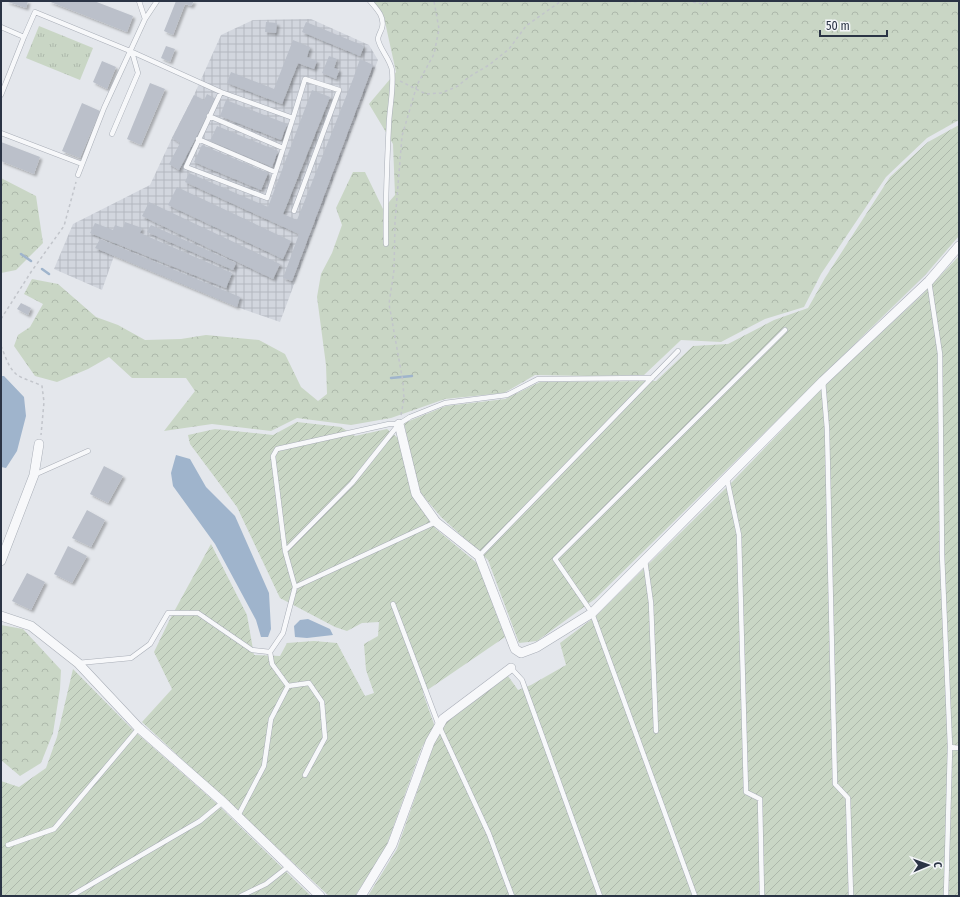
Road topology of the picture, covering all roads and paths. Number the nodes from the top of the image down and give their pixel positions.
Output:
1 (140, 1) edge
2 (157, 1) edge
3 (370, 1) edge
4 (434, 1) edge
5 (561, 1) edge
6 (628, 1) edge
7 (643, 1) edge
8 (687, 1) edge
9 (710, 1) edge
10 (145, 19) junction
11 (1, 27) edge
12 (24, 37) junction
13 (131, 51) junction
14 (392, 70) junction
15 (416, 89) junction
16 (220, 92) junction
17 (1, 95) edge
18 (209, 116) junction
19 (293, 118) junction
20 (1, 133) edge
21 (112, 134) dead end
22 (198, 140) junction
23 (283, 148) junction
24 (82, 164) junction
25 (275, 172) junction
26 (78, 175) joint
27 (294, 211) dead end
28 (386, 244) dead end
29 (959, 246) edge
30 (929, 281) junction
31 (1, 319) edge
32 (785, 330) dead end
33 (1, 346) edge
34 (678, 351) dead end
35 (652, 378) junction
36 (823, 381) junction
37 (399, 424) junction
38 (39, 444) joint
39 (88, 451) dead end
40 (34, 475) junction
41 (727, 479) junction
42 (436, 522) junction
43 (285, 551) junction
44 (479, 556) junction
45 (645, 560) junction
46 (1, 561) edge
47 (295, 587) junction
48 (393, 604) dead end
49 (592, 613) junction
50 (1, 616) edge
51 (270, 652) junction
52 (78, 663) junction
53 (511, 668) joint
54 (288, 686) junction
55 (439, 726) junction
56 (139, 728) junction
57 (656, 731) dead end
58 (950, 747) junction
59 (959, 748) edge
60 (305, 775) dead end
61 (223, 802) junction
62 (238, 816) junction
63 (8, 845) dead end
64 (289, 866) junction
65 (71, 896) edge
66 (241, 896) edge
67 (320, 896) edge
68 (361, 896) edge
69 (512, 896) edge
70 (600, 896) edge
71 (695, 896) edge
72 (762, 896) edge
73 (851, 896) edge
74 (946, 896) edge

1 - 10 lane
2 - 10 lane
3 - 14 lane
4 - 15 path
5 - 15 path
6 - 7 path
8 - 9 path
10 - 13 lane
11 - 12 lane
12 - 13 lane
12 - 17 lane
13 - 16 lane
13 - 21 lane
13 - 24 lane
14 - 15 path
14 - 28 lane
15 - 37 path
16 - 18 lane
16 - 19 lane
18 - 22 lane
18 - 23 lane
19 - 23 lane
19 - 27 lane
20 - 24 lane
22 - 25 lane
22 - 25 lane
23 - 25 lane
24 - 26 lane
26 - 31 path
29 - 30 street
30 - 36 street
30 - 58 lane
32 - 49 lane
33 - 38 path
34 - 35 lane
35 - 37 lane
35 - 44 lane
36 - 41 street
36 - 73 lane
37 - 42 street
37 - 43 lane
37 - 43 lane
38 - 40 street
39 - 40 lane
40 - 46 street
41 - 45 street
41 - 72 lane
42 - 44 street
42 - 47 lane
43 - 47 lane
44 - 49 street
45 - 49 street
45 - 57 lane
47 - 51 lane
48 - 55 lane
49 - 71 lane
50 - 52 street
51 - 52 lane
51 - 54 lane
52 - 56 street
53 - 55 street
53 - 70 lane
54 - 60 lane
54 - 62 lane
55 - 68 street
55 - 69 lane
56 - 61 street
56 - 63 lane
58 - 59 lane
58 - 74 lane
61 - 62 street
61 - 65 lane
62 - 64 street
64 - 66 lane
64 - 67 street

